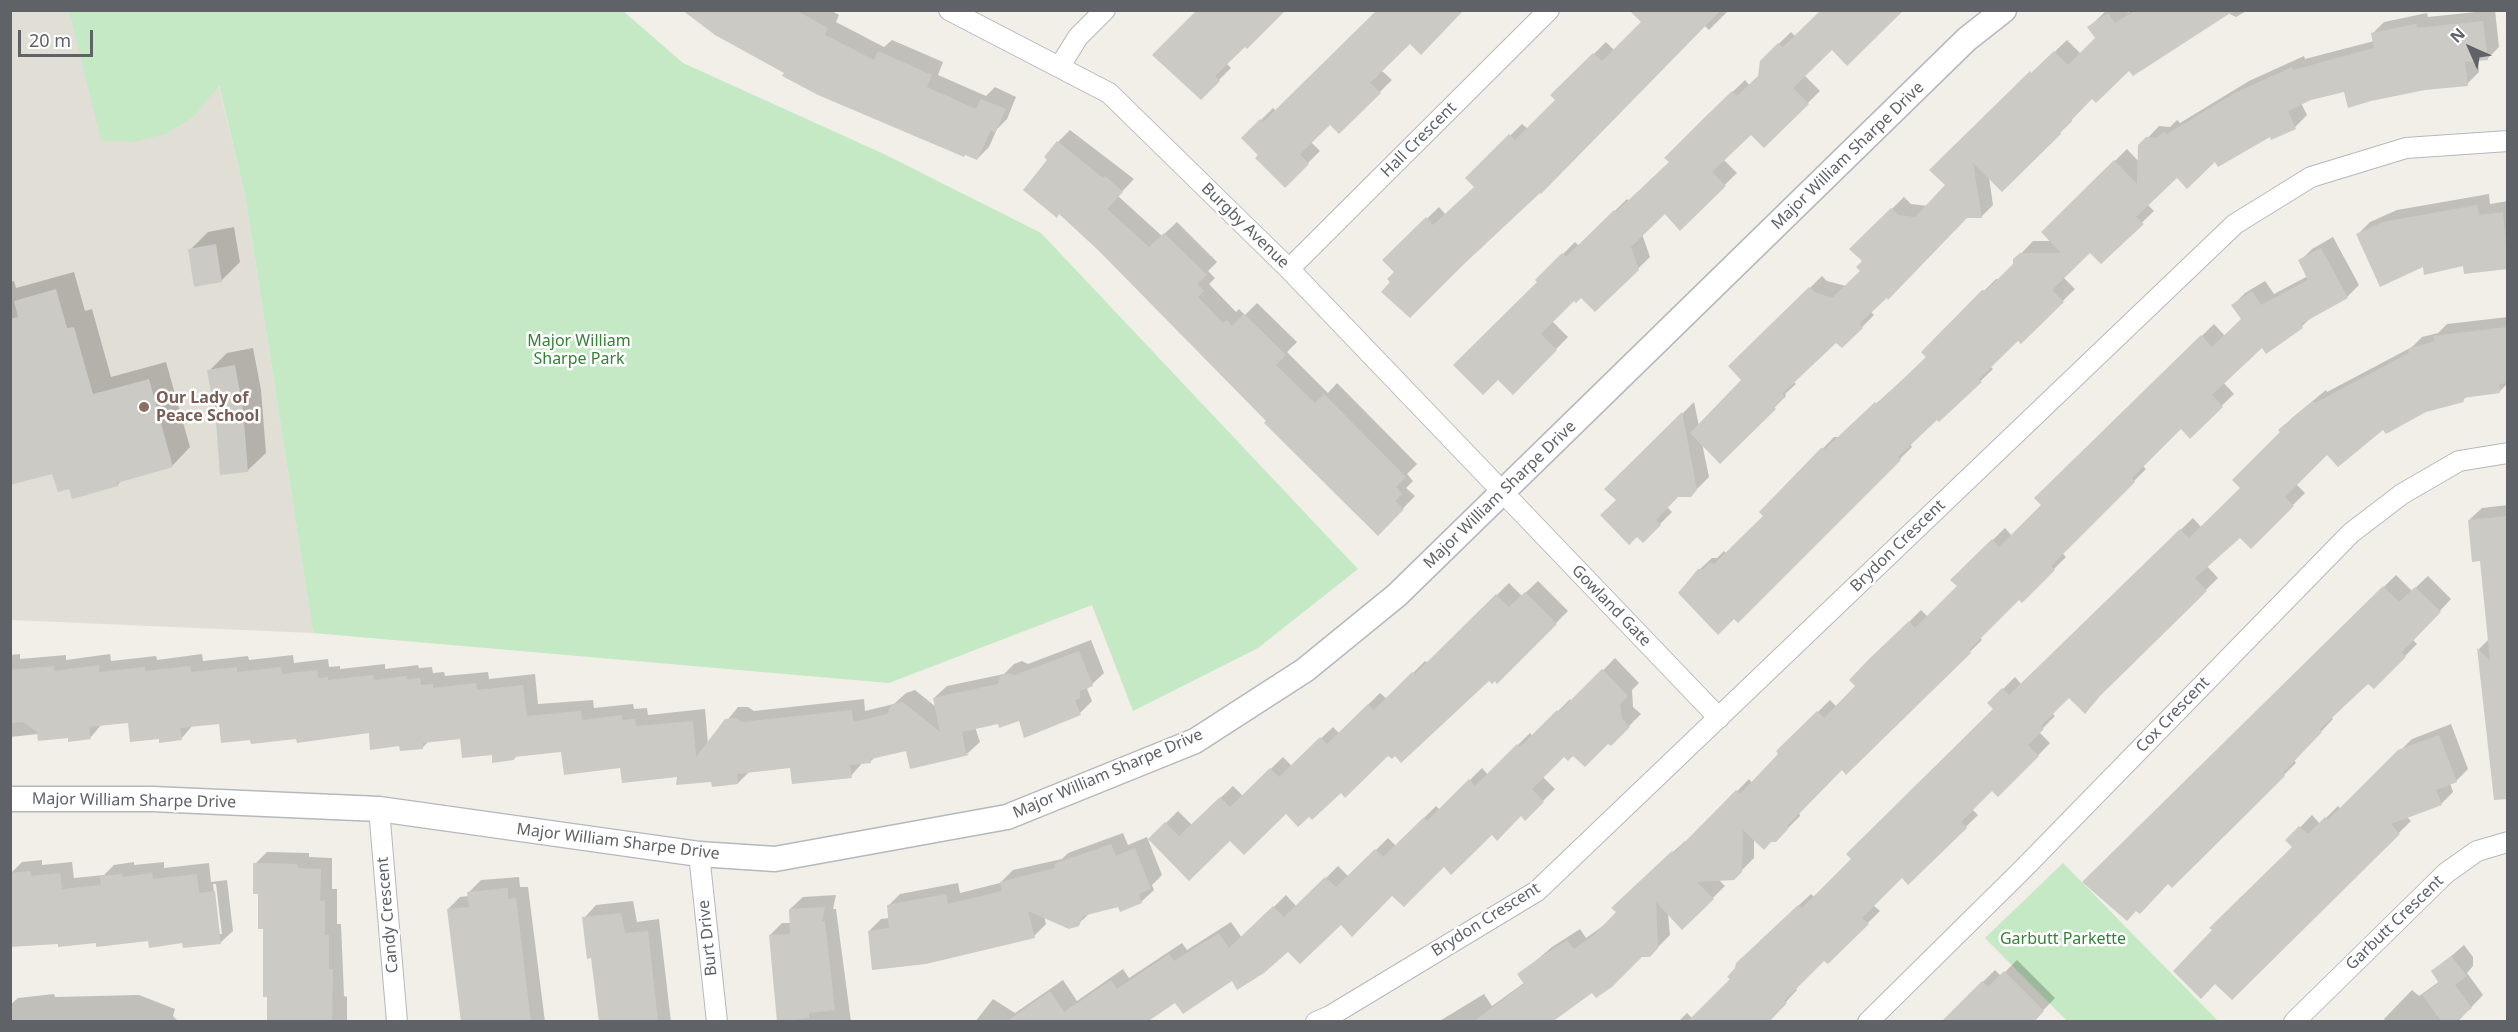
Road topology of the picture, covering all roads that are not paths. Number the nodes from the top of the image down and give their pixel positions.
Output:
1 (949, 10) edge
2 (1105, 10) edge
3 (1549, 10) edge
4 (2004, 10) edge
5 (1060, 66) junction
6 (2508, 141) edge
7 (1289, 269) junction
8 (2508, 453) edge
9 (1502, 493) junction
10 (1719, 718) junction
11 (10, 799) edge
12 (379, 809) junction
13 (2508, 842) edge
14 (699, 854) junction
15 (1326, 1020) edge
16 (397, 1022) edge
17 (717, 1022) edge
18 (1868, 1022) edge
19 (2294, 1022) edge

1 - 5 street, Burgby Avenue
2 - 5 street
3 - 7 street, Hall Crescent
4 - 9 street, Major William Sharpe Drive
5 - 7 street, Burgby Avenue
6 - 10 street, Brydon Crescent
7 - 9 street, Burgby Avenue
8 - 18 street, Cox Crescent
9 - 10 street, Gowland Gate
9 - 14 street, Major William Sharpe Drive
10 - 15 street, Brydon Crescent
11 - 12 street, Major William Sharpe Drive
12 - 14 street, Major William Sharpe Drive
12 - 16 street, Candy Crescent
13 - 19 street, Garbutt Crescent
14 - 17 street, Burt Drive

